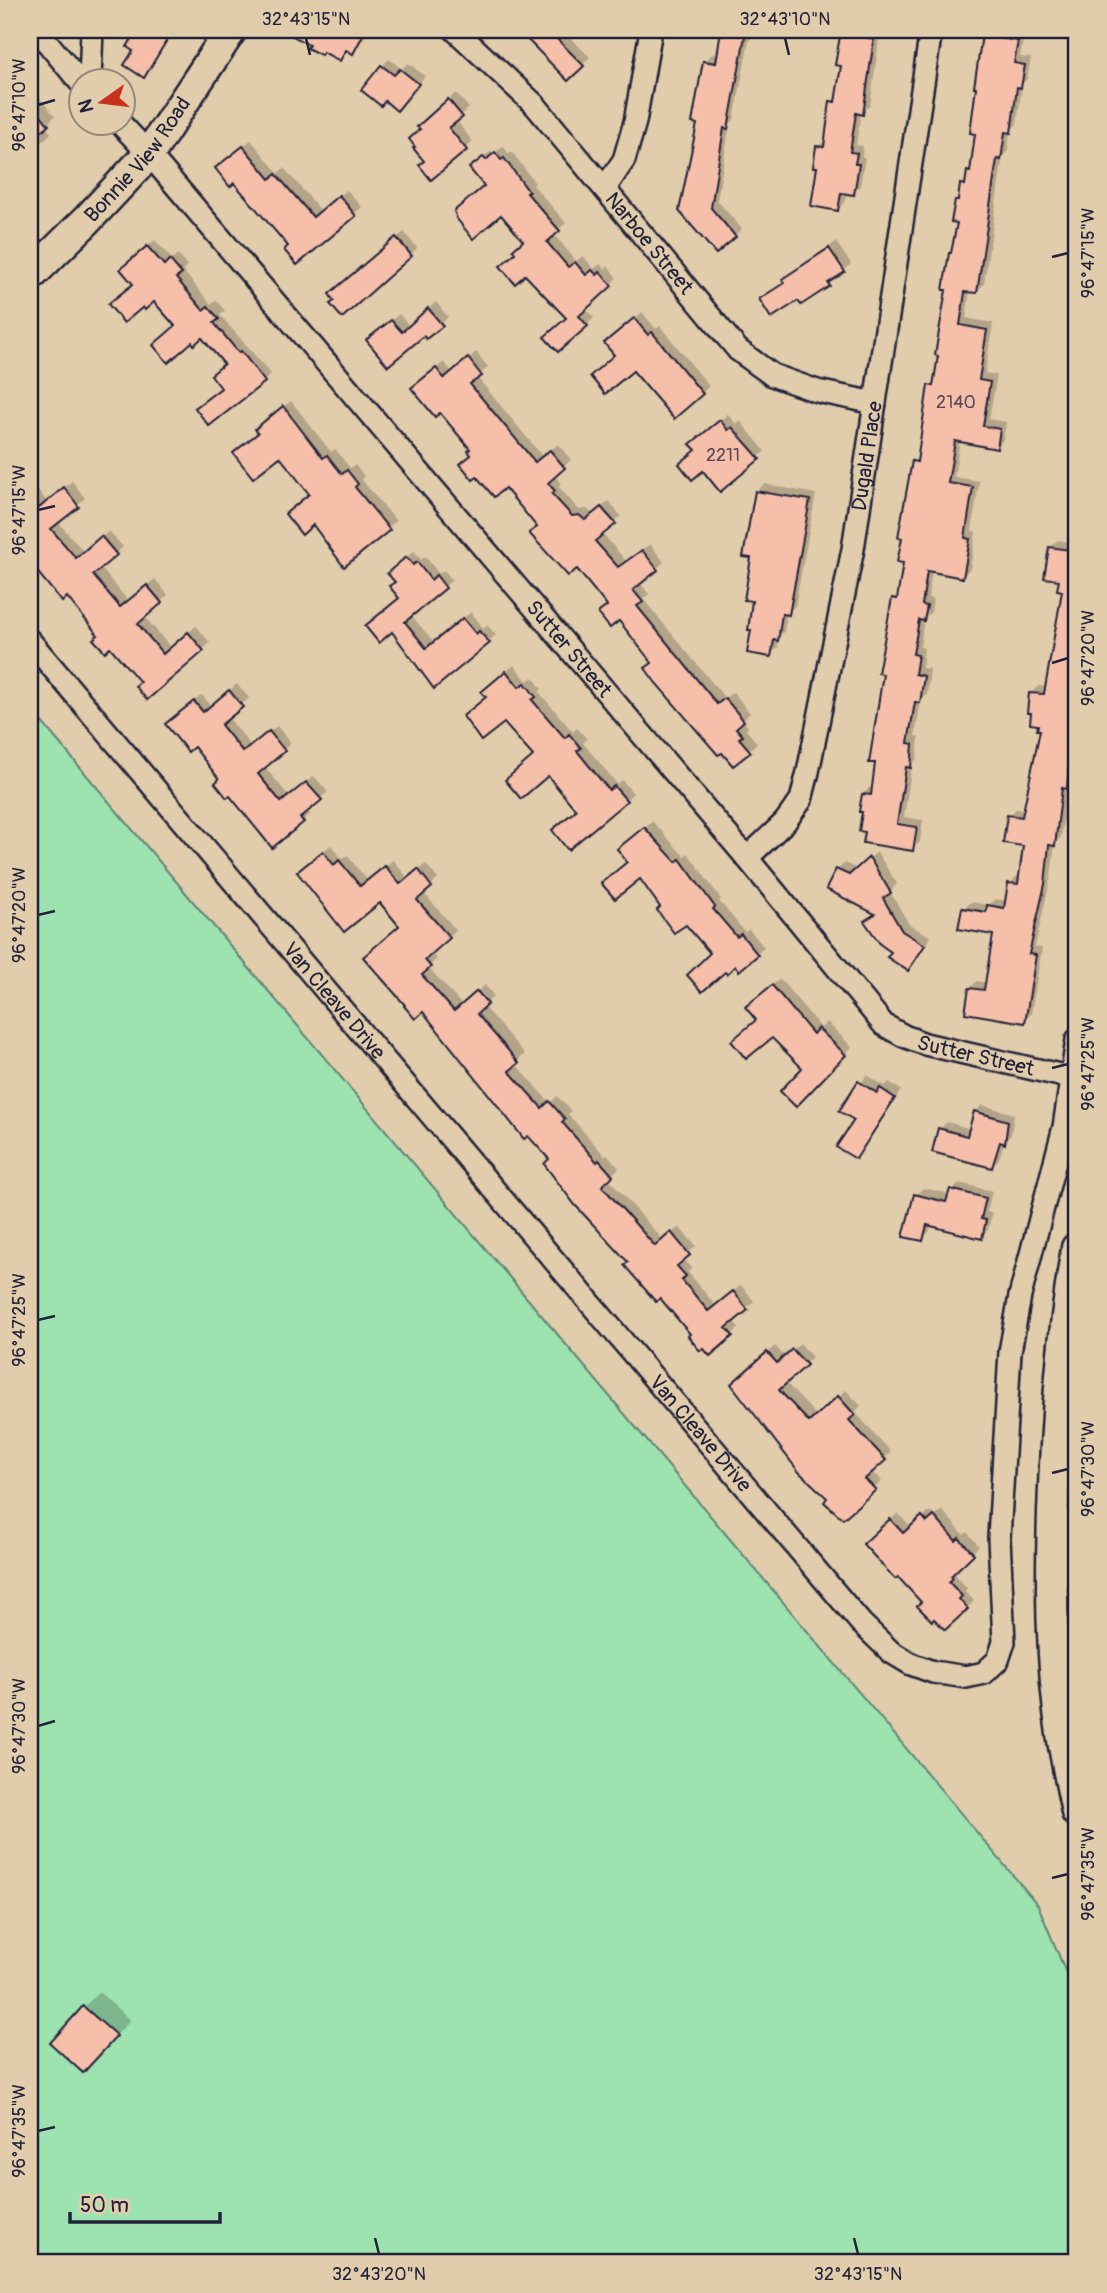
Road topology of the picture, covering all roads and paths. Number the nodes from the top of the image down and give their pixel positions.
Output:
1 (37, 30) edge
2 (92, 30) edge
3 (230, 30) edge
4 (454, 30) edge
5 (651, 30) edge
6 (931, 30) edge
7 (67, 66) edge
8 (91, 66) edge
9 (133, 136) edge
10 (149, 153) junction
11 (605, 188) junction
12 (30, 276) edge
13 (875, 403) junction
14 (30, 641) edge
15 (747, 858) junction
16 (1077, 1040) edge
17 (1074, 1078) edge
18 (1077, 1248) edge
19 (1077, 1812) edge

1 - 7 street
2 - 8 street
3 - 10 main road, Bonnie View Road
4 - 11 street, Narboe Street
5 - 11 street
6 - 13 street, Dugald Place
9 - 10 street, Sutter Street
10 - 12 main road, Bonnie View Road
10 - 15 street, Sutter Street
11 - 13 street, Narboe Street
13 - 15 street, Dugald Place
14 - 17 street, Van Cleave Drive
15 - 17 street, Sutter Street
16 - 17 street, Van Cleave Drive
18 - 19 main road

